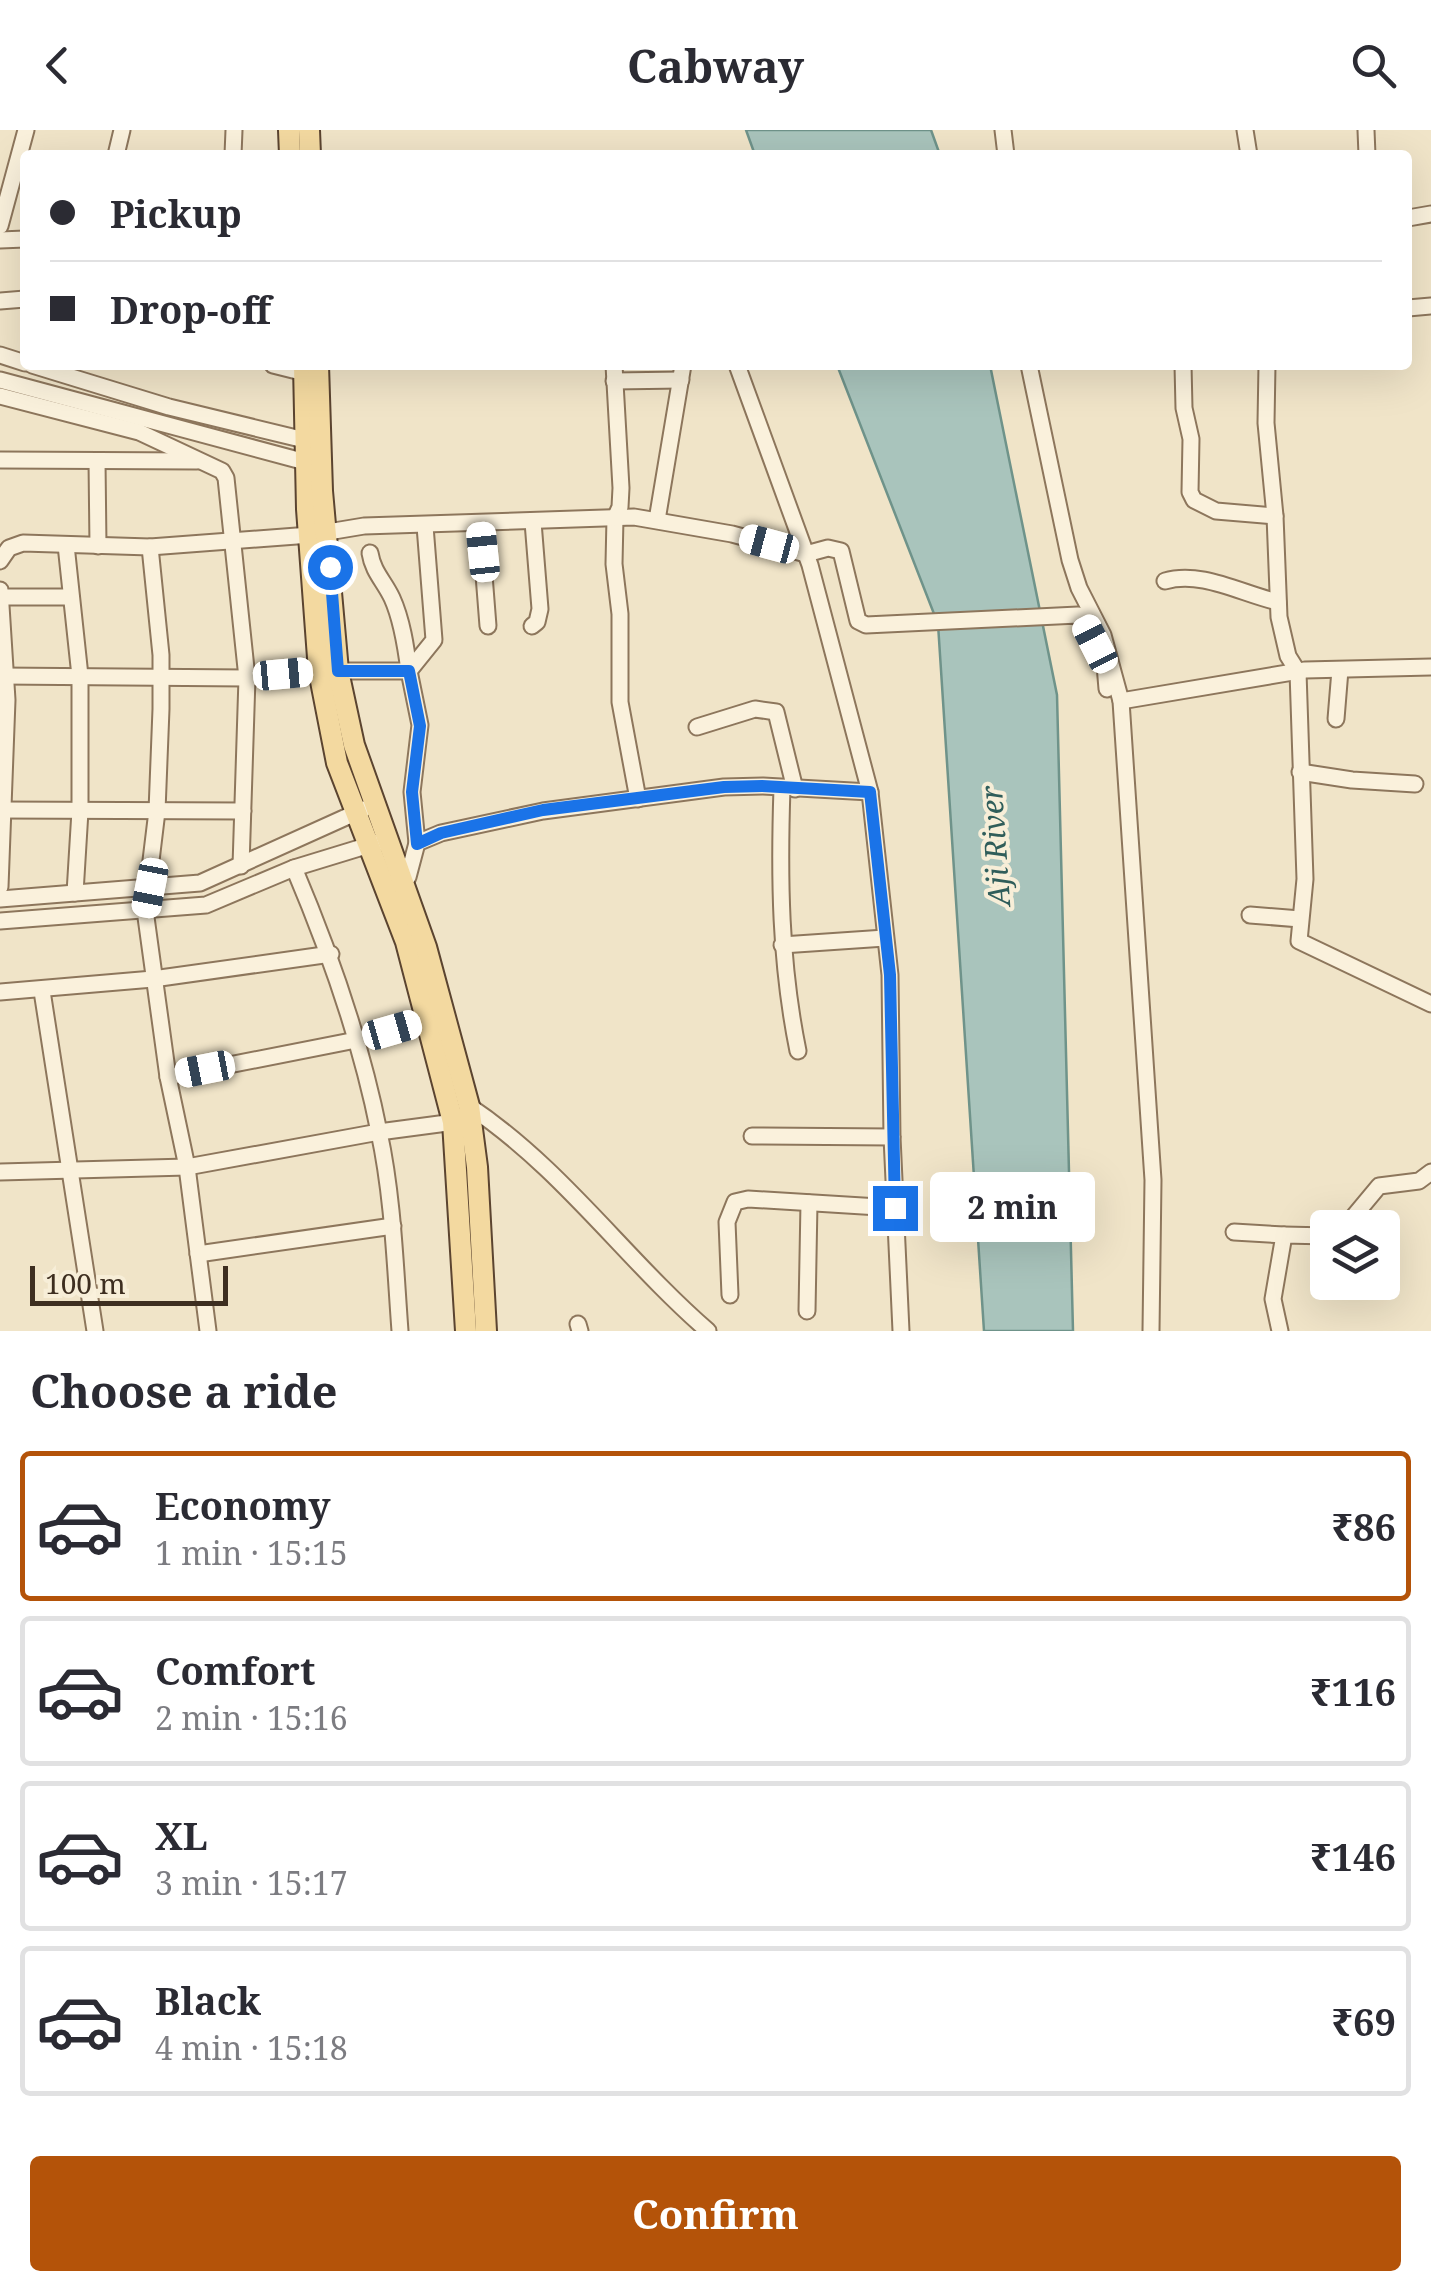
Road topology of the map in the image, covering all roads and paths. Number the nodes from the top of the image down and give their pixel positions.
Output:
1 (20, 152) edge
2 (0, 226) edge
3 (48, 370) edge
4 (309, 370) edge
5 (739, 370) edge
6 (1030, 370) edge
7 (1183, 370) edge
8 (1267, 370) edge
9 (682, 372) edge
10 (614, 373) edge
11 (0, 380) edge
12 (0, 396) edge
13 (313, 442) junction
14 (0, 460) edge
15 (97, 461) junction
16 (200, 461) junction
17 (314, 464) junction
18 (1276, 516) junction
19 (615, 518) junction
20 (657, 520) junction
21 (533, 522) junction
22 (480, 524) junction
23 (426, 526) junction
24 (318, 534) junction
25 (233, 541) junction
26 (66, 545) junction
27 (98, 546) junction
28 (150, 547) junction
29 (3, 552) edge
30 (370, 553) dead end
31 (806, 554) junction
32 (1165, 581) dead end
33 (0, 593) edge
34 (70, 597) junction
35 (1278, 602) junction
36 (488, 626) dead end
37 (532, 626) dead end
38 (1431, 667) edge
39 (1340, 670) junction
40 (329, 671) junction
41 (409, 671) junction
42 (1298, 672) junction
43 (3, 676) edge
44 (80, 676) junction
45 (161, 676) junction
46 (246, 678) junction
47 (1107, 689) dead end
48 (1121, 701) junction
49 (1336, 719) dead end
50 (697, 727) dead end
51 (1300, 772) junction
52 (1415, 784) dead end
53 (789, 788) junction
54 (870, 792) junction
55 (638, 799) junction
56 (374, 804) junction
57 (1, 810) edge
58 (80, 810) junction
59 (157, 811) junction
60 (243, 811) junction
61 (354, 814) junction
62 (378, 842) junction
63 (417, 844) junction
64 (241, 866) junction
65 (294, 868) junction
66 (0, 887) edge
67 (395, 887) junction
68 (150, 888) junction
69 (75, 893) junction
70 (0, 899) edge
71 (145, 910) junction
72 (1250, 915) dead end
73 (1300, 919) junction
74 (0, 921) edge
75 (885, 938) junction
76 (782, 945) junction
77 (331, 954) junction
78 (153, 979) junction
79 (42, 991) junction
80 (0, 992) edge
81 (1431, 1004) edge
82 (427, 1020) junction
83 (356, 1040) junction
84 (798, 1051) dead end
85 (168, 1076) junction
86 (464, 1116) junction
87 (380, 1132) junction
88 (752, 1136) dead end
89 (892, 1137) junction
90 (187, 1167) junction
91 (0, 1172) edge
92 (70, 1172) junction
93 (1431, 1172) edge
94 (809, 1203) junction
95 (895, 1208) junction
96 (1359, 1210) edge
97 (393, 1226) junction
98 (1234, 1232) dead end
99 (1284, 1235) junction
100 (1310, 1236) edge
101 (198, 1254) junction
102 (730, 1295) dead end
103 (807, 1310) dead end
104 (95, 1331) edge
105 (208, 1331) edge
106 (400, 1331) edge
107 (466, 1331) edge
108 (486, 1331) edge
109 (708, 1331) edge
110 (901, 1331) edge
111 (1150, 1331) edge
112 (1280, 1331) edge

1 - 2 street
3 - 13 street
4 - 13 main road
5 - 31 street
6 - 48 street
7 - 18 street
8 - 18 street
9 - 10 street
9 - 20 street
10 - 19 street
11 - 17 street
12 - 16 street
13 - 17 main road
14 - 15 street
15 - 16 street
15 - 27 street
16 - 25 street
17 - 24 main road
18 - 35 street
19 - 20 street
19 - 21 street
19 - 55 street
20 - 31 street
21 - 22 street
21 - 37 street
22 - 23 street
22 - 36 street
23 - 24 street
23 - 41 street
24 - 25 street
24 - 40 main road
25 - 28 street
25 - 46 street
26 - 27 street
26 - 29 street
26 - 34 street
27 - 28 street
28 - 45 street
30 - 41 street
31 - 47 street
31 - 54 street
32 - 35 street
33 - 34 street
33 - 43 street
34 - 44 street
35 - 42 street
38 - 39 street
39 - 42 street
39 - 49 street
40 - 41 street
40 - 46 street
40 - 56 main road
40 - 61 main road
41 - 63 street
42 - 48 street
42 - 51 street
43 - 44 street
43 - 57 street
44 - 45 street
44 - 58 street
45 - 46 street
45 - 59 street
46 - 60 street
48 - 111 street
50 - 53 street
51 - 52 street
51 - 73 street
53 - 54 street
53 - 55 street
53 - 76 street
54 - 75 street
55 - 63 street
56 - 61 street
56 - 62 main road
57 - 58 street
57 - 66 street
58 - 59 street
58 - 69 street
59 - 60 street
59 - 68 street
60 - 64 street
61 - 62 main road
61 - 64 street
62 - 65 street
62 - 67 main road
63 - 67 street
64 - 68 street
65 - 71 street
65 - 77 street
67 - 82 main road
67 - 86 main road
68 - 69 street
68 - 71 street
69 - 70 street
71 - 74 street
71 - 78 street
72 - 73 street
73 - 81 street
75 - 76 street
75 - 89 street
76 - 84 street
77 - 78 street
77 - 83 street
78 - 79 street
78 - 85 street
79 - 80 street
79 - 92 street
82 - 83 street
82 - 86 main road
83 - 85 street
83 - 87 street
85 - 90 street
86 - 87 street
86 - 107 main road
86 - 108 main road
86 - 109 street
87 - 90 street
87 - 97 street
88 - 89 street
89 - 95 street
90 - 92 street
90 - 101 street
91 - 92 street
92 - 104 street
93 - 96 street
94 - 95 street
94 - 102 street
94 - 103 street
95 - 110 street
97 - 101 street
97 - 106 street
98 - 99 street
99 - 100 street
99 - 112 street
101 - 105 street

